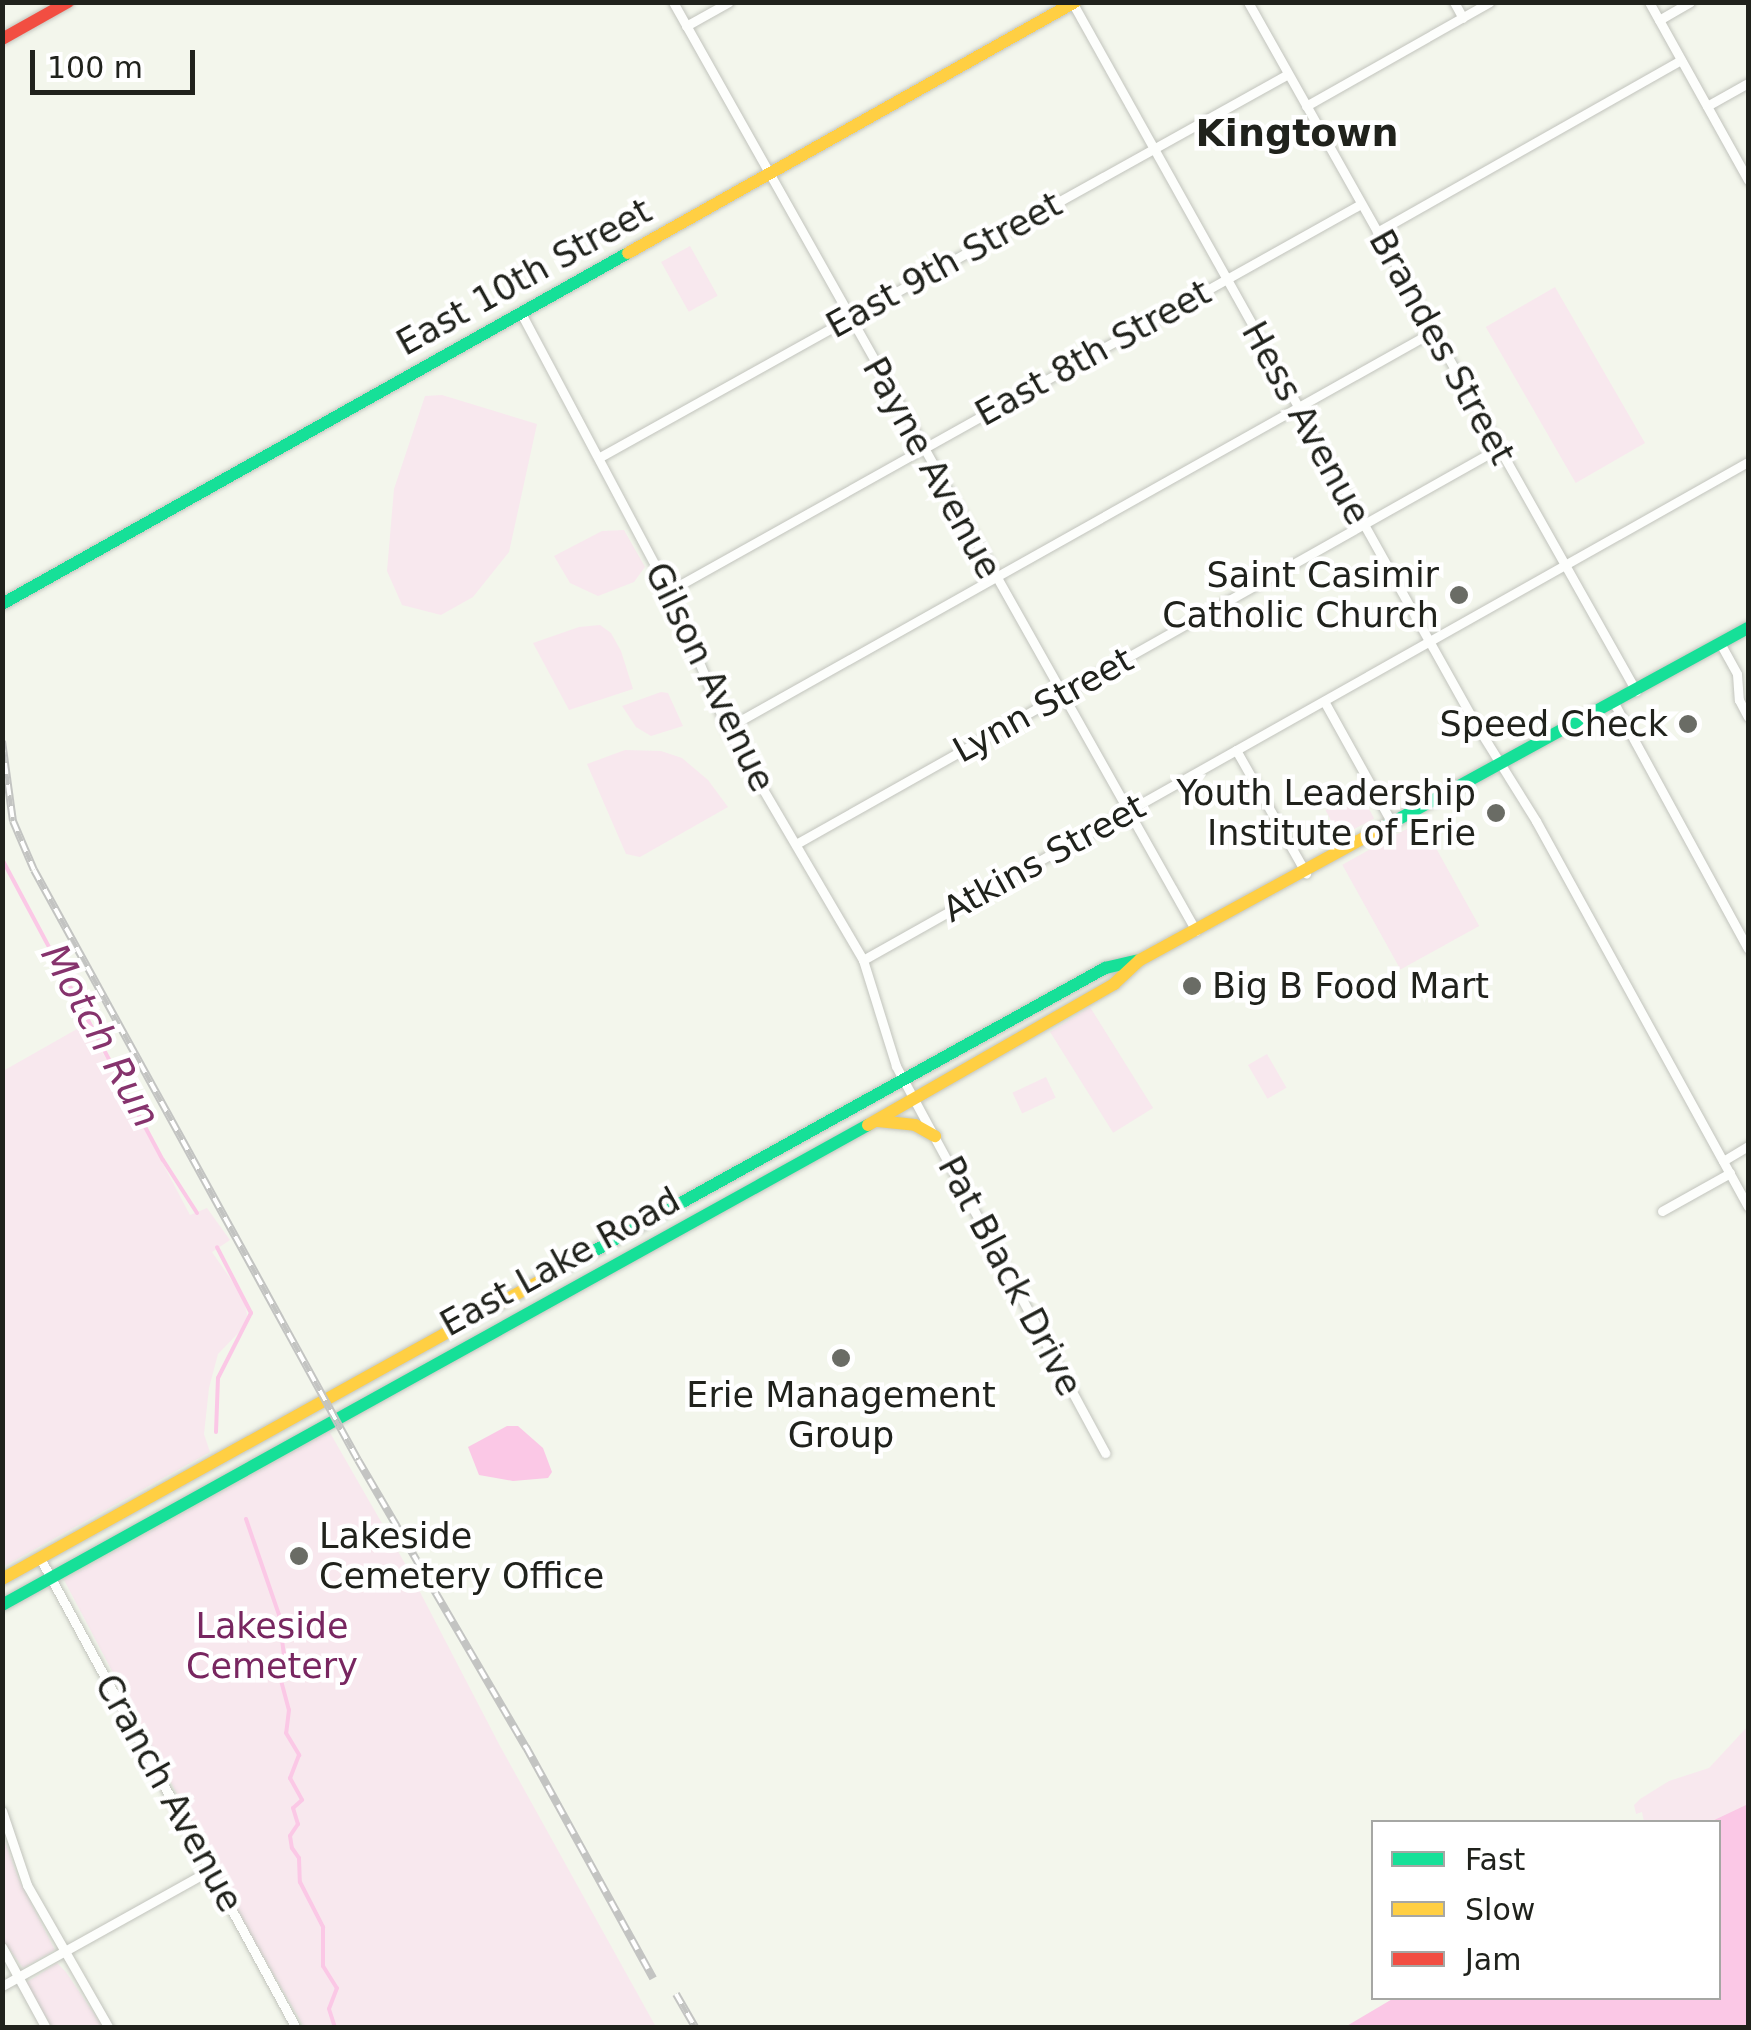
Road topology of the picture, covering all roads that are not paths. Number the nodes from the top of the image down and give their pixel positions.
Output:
1 (68, 2) edge
2 (674, 2) edge
3 (729, 2) edge
4 (1248, 2) edge
5 (1454, 2) edge
6 (1490, 2) edge
7 (1649, 2) edge
8 (1690, 2) edge
9 (1073, 3) edge
10 (1463, 18) junction
11 (1659, 20) junction
12 (686, 26) junction
13 (2, 39) edge
14 (1681, 60) junction
15 (1288, 74) junction
16 (1748, 83) edge
17 (1306, 106) junction
18 (1707, 106) junction
19 (1153, 148) junction
20 (768, 174) junction
21 (1748, 180) edge
22 (1361, 204) junction
23 (1377, 232) junction
24 (1226, 279) junction
25 (521, 312) junction
26 (849, 318) junction
27 (1434, 331) junction
28 (1298, 408) junction
29 (1499, 448) junction
30 (922, 449) junction
31 (600, 457) junction
32 (1748, 462) edge
33 (1364, 524) junction
34 (1564, 566) junction
35 (994, 578) junction
36 (668, 591) junction
37 (2, 604) edge
38 (1748, 628) edge
39 (1429, 642) junction
40 (1720, 643) junction
41 (1737, 674) junction
42 (1748, 677) edge
43 (1636, 690) junction
44 (1060, 696) junction
45 (1324, 701) junction
46 (1614, 703) junction
47 (1748, 717) edge
48 (727, 728) junction
49 (1236, 750) junction
50 (1502, 765) junction
51 (1128, 812) junction
52 (1393, 825) junction
53 (796, 844) junction
54 (1306, 872) junction
55 (1196, 931) junction
56 (1748, 949) edge
57 (862, 960) junction
58 (1140, 960) junction
59 (904, 1080) junction
60 (915, 1099) junction
61 (876, 1121) junction
62 (935, 1136) junction
63 (1748, 1146) edge
64 (1723, 1161) junction
65 (1730, 1173) junction
66 (1748, 1208) edge
67 (1662, 1210) dead end
68 (1105, 1454) dead end
69 (40, 1558) junction
70 (52, 1578) junction
71 (2, 1579) edge
72 (2, 1605) edge
73 (2, 1811) edge
74 (212, 1870) junction
75 (2, 1947) edge
76 (63, 1953) junction
77 (19, 1977) junction
78 (2, 1986) edge
79 (46, 2028) edge
80 (109, 2028) edge
81 (296, 2028) edge

1 - 13 main road
2 - 12 street, Payne Avenue
3 - 12 street
4 - 15 street, Brandes Street
5 - 10 street
6 - 10 street
7 - 11 street
8 - 11 street
9 - 19 street, Hess Avenue
9 - 20 main road, East 10th Street
10 - 17 street
11 - 14 street
12 - 20 street, Payne Avenue
14 - 18 street
14 - 23 street
15 - 17 street, Brandes Street
15 - 19 street, East 9th Street
16 - 18 street
17 - 22 street, Brandes Street
18 - 21 street
19 - 24 street, Hess Avenue
19 - 26 street, East 9th Street
20 - 25 main road, East 10th Street
20 - 26 street, Payne Avenue
22 - 23 street, Brandes Street
22 - 24 street, East 8th Street
23 - 27 street, Brandes Street
24 - 28 street, Hess Avenue
24 - 30 street, East 8th Street
25 - 31 street, Gilson Avenue
25 - 37 main road, East 10th Street
26 - 30 street, Payne Avenue
26 - 31 street, East 9th Street
27 - 28 street
27 - 29 street, Brandes Street
28 - 33 street, Hess Avenue
28 - 35 street
29 - 33 street, Lynn Street
29 - 34 street, Brandes Street
30 - 35 street, Payne Avenue
30 - 36 street, East 8th Street
31 - 36 street, Gilson Avenue
32 - 34 street, Atkins Street
33 - 39 street, Hess Avenue
33 - 44 street, Lynn Street
34 - 39 street, Atkins Street
34 - 43 street, Brandes Street
35 - 44 street, Payne Avenue
35 - 48 street
36 - 48 street, Gilson Avenue
38 - 40 main road, East Lake Road
39 - 45 street, Atkins Street
39 - 50 street, Hess Avenue
40 - 41 street
40 - 43 main road, East Lake Road
41 - 42 street
41 - 47 street
43 - 46 main road, East Lake Road
44 - 51 street, Payne Avenue
44 - 53 street, Lynn Street
45 - 49 street, Atkins Street
45 - 52 street
46 - 50 main road, East Lake Road
46 - 56 street
48 - 53 street, Gilson Avenue
49 - 51 street, Atkins Street
49 - 54 street
50 - 52 main road, East Lake Road
50 - 64 street, Hess Avenue
51 - 55 street, Payne Avenue
51 - 57 street, Atkins Street
52 - 54 main road, East Lake Road
53 - 57 street, Gilson Avenue
54 - 55 main road, East Lake Road
55 - 58 main road, East Lake Road
57 - 59 street, Gilson Avenue
58 - 59 main road, East Lake Road
58 - 60 main road, East Lake Road
59 - 60 street, Gilson Avenue
59 - 69 main road, East Lake Road
60 - 61 main road, East Lake Road
60 - 62 street, Pat Black Drive
61 - 62 main road
61 - 70 main road, East Lake Road
62 - 68 street, Pat Black Drive
63 - 64 street
64 - 65 street, Hess Avenue
65 - 66 street, Hess Avenue
65 - 67 street
69 - 70 street, Cranch Avenue
69 - 71 main road, East Lake Road
70 - 72 main road, East Lake Road
70 - 74 street, Cranch Avenue
73 - 76 street
74 - 76 street
74 - 81 street, Cranch Avenue
75 - 77 street
76 - 77 street
76 - 80 street
77 - 78 street
77 - 79 street

